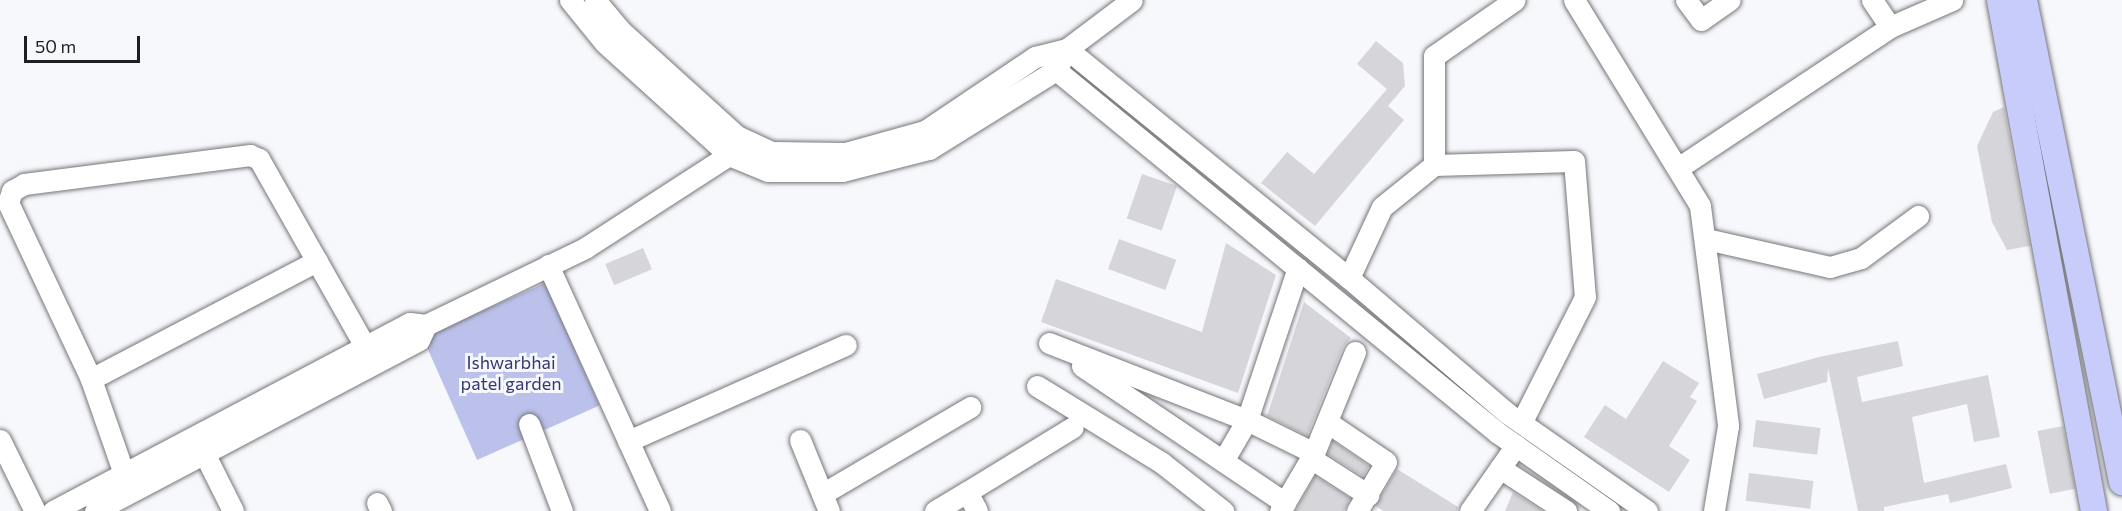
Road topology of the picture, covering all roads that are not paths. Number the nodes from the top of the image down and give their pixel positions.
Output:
1 (570, 0) edge
2 (595, 0) edge
3 (1132, 0) edge
4 (1515, 0) edge
5 (1574, 0) edge
6 (1686, 0) edge
7 (1731, 0) edge
8 (1872, 0) edge
9 (1952, 0) edge
10 (2000, 0) edge
11 (2024, 0) edge
12 (1890, 27) junction
13 (1066, 49) junction
14 (1056, 70) junction
15 (744, 140) junction
16 (729, 155) junction
17 (1434, 165) junction
18 (1678, 168) junction
19 (1918, 216) dead end
20 (1706, 238) junction
21 (317, 261) junction
22 (548, 265) junction
23 (1298, 268) junction
24 (1350, 278) junction
25 (846, 345) dead end
26 (1355, 352) dead end
27 (369, 354) junction
28 (91, 379) junction
29 (1037, 386) dead end
30 (970, 407) dead end
31 (1247, 420) junction
32 (1327, 422) junction
33 (1521, 423) junction
34 (529, 424) dead end
35 (1073, 427) dead end
36 (0, 440) edge
37 (800, 440) dead end
38 (628, 441) junction
39 (1516, 445) junction
40 (203, 451) junction
41 (1313, 456) junction
42 (1223, 461) junction
43 (1500, 468) junction
44 (124, 474) junction
45 (2122, 482) edge
46 (826, 502) edge
47 (972, 502) edge
48 (1362, 503) edge
49 (1283, 507) edge
50 (35, 511) edge
51 (53, 511) edge
52 (95, 511) edge
53 (233, 511) edge
54 (562, 511) edge
55 (660, 511) edge
56 (935, 511) edge
57 (1224, 511) edge
58 (1470, 511) edge
59 (1566, 511) edge
60 (1609, 511) edge
61 (1647, 511) edge
62 (1714, 511) edge
63 (2094, 511) edge

1 - 16 street
2 - 15 street
3 - 13 street
4 - 17 street
5 - 18 street
6 - 7 street
8 - 12 street
9 - 12 street
10 - 63 main road
11 - 45 main road
12 - 18 street
13 - 14 street
13 - 15 street
13 - 24 street
14 - 16 street
14 - 23 street
15 - 16 street
16 - 22 street
17 - 24 street
17 - 33 street
18 - 20 street
19 - 20 street
20 - 62 street
21 - 27 street
21 - 28 street
21 - 28 street
22 - 27 street
22 - 38 street
23 - 31 street
23 - 39 street
24 - 33 street
25 - 38 street
26 - 32 street
27 - 40 street
27 - 44 street
28 - 44 street
29 - 57 street
30 - 46 street
31 - 41 street
31 - 42 street
31 - 42 street
32 - 41 street
32 - 48 street
33 - 61 street
34 - 54 street
35 - 47 street
36 - 50 street
37 - 46 street
38 - 55 street
39 - 43 street
39 - 60 street
40 - 52 street
40 - 53 street
41 - 48 street
41 - 49 street
42 - 49 street
43 - 58 street
43 - 59 street
44 - 51 street
47 - 56 street

